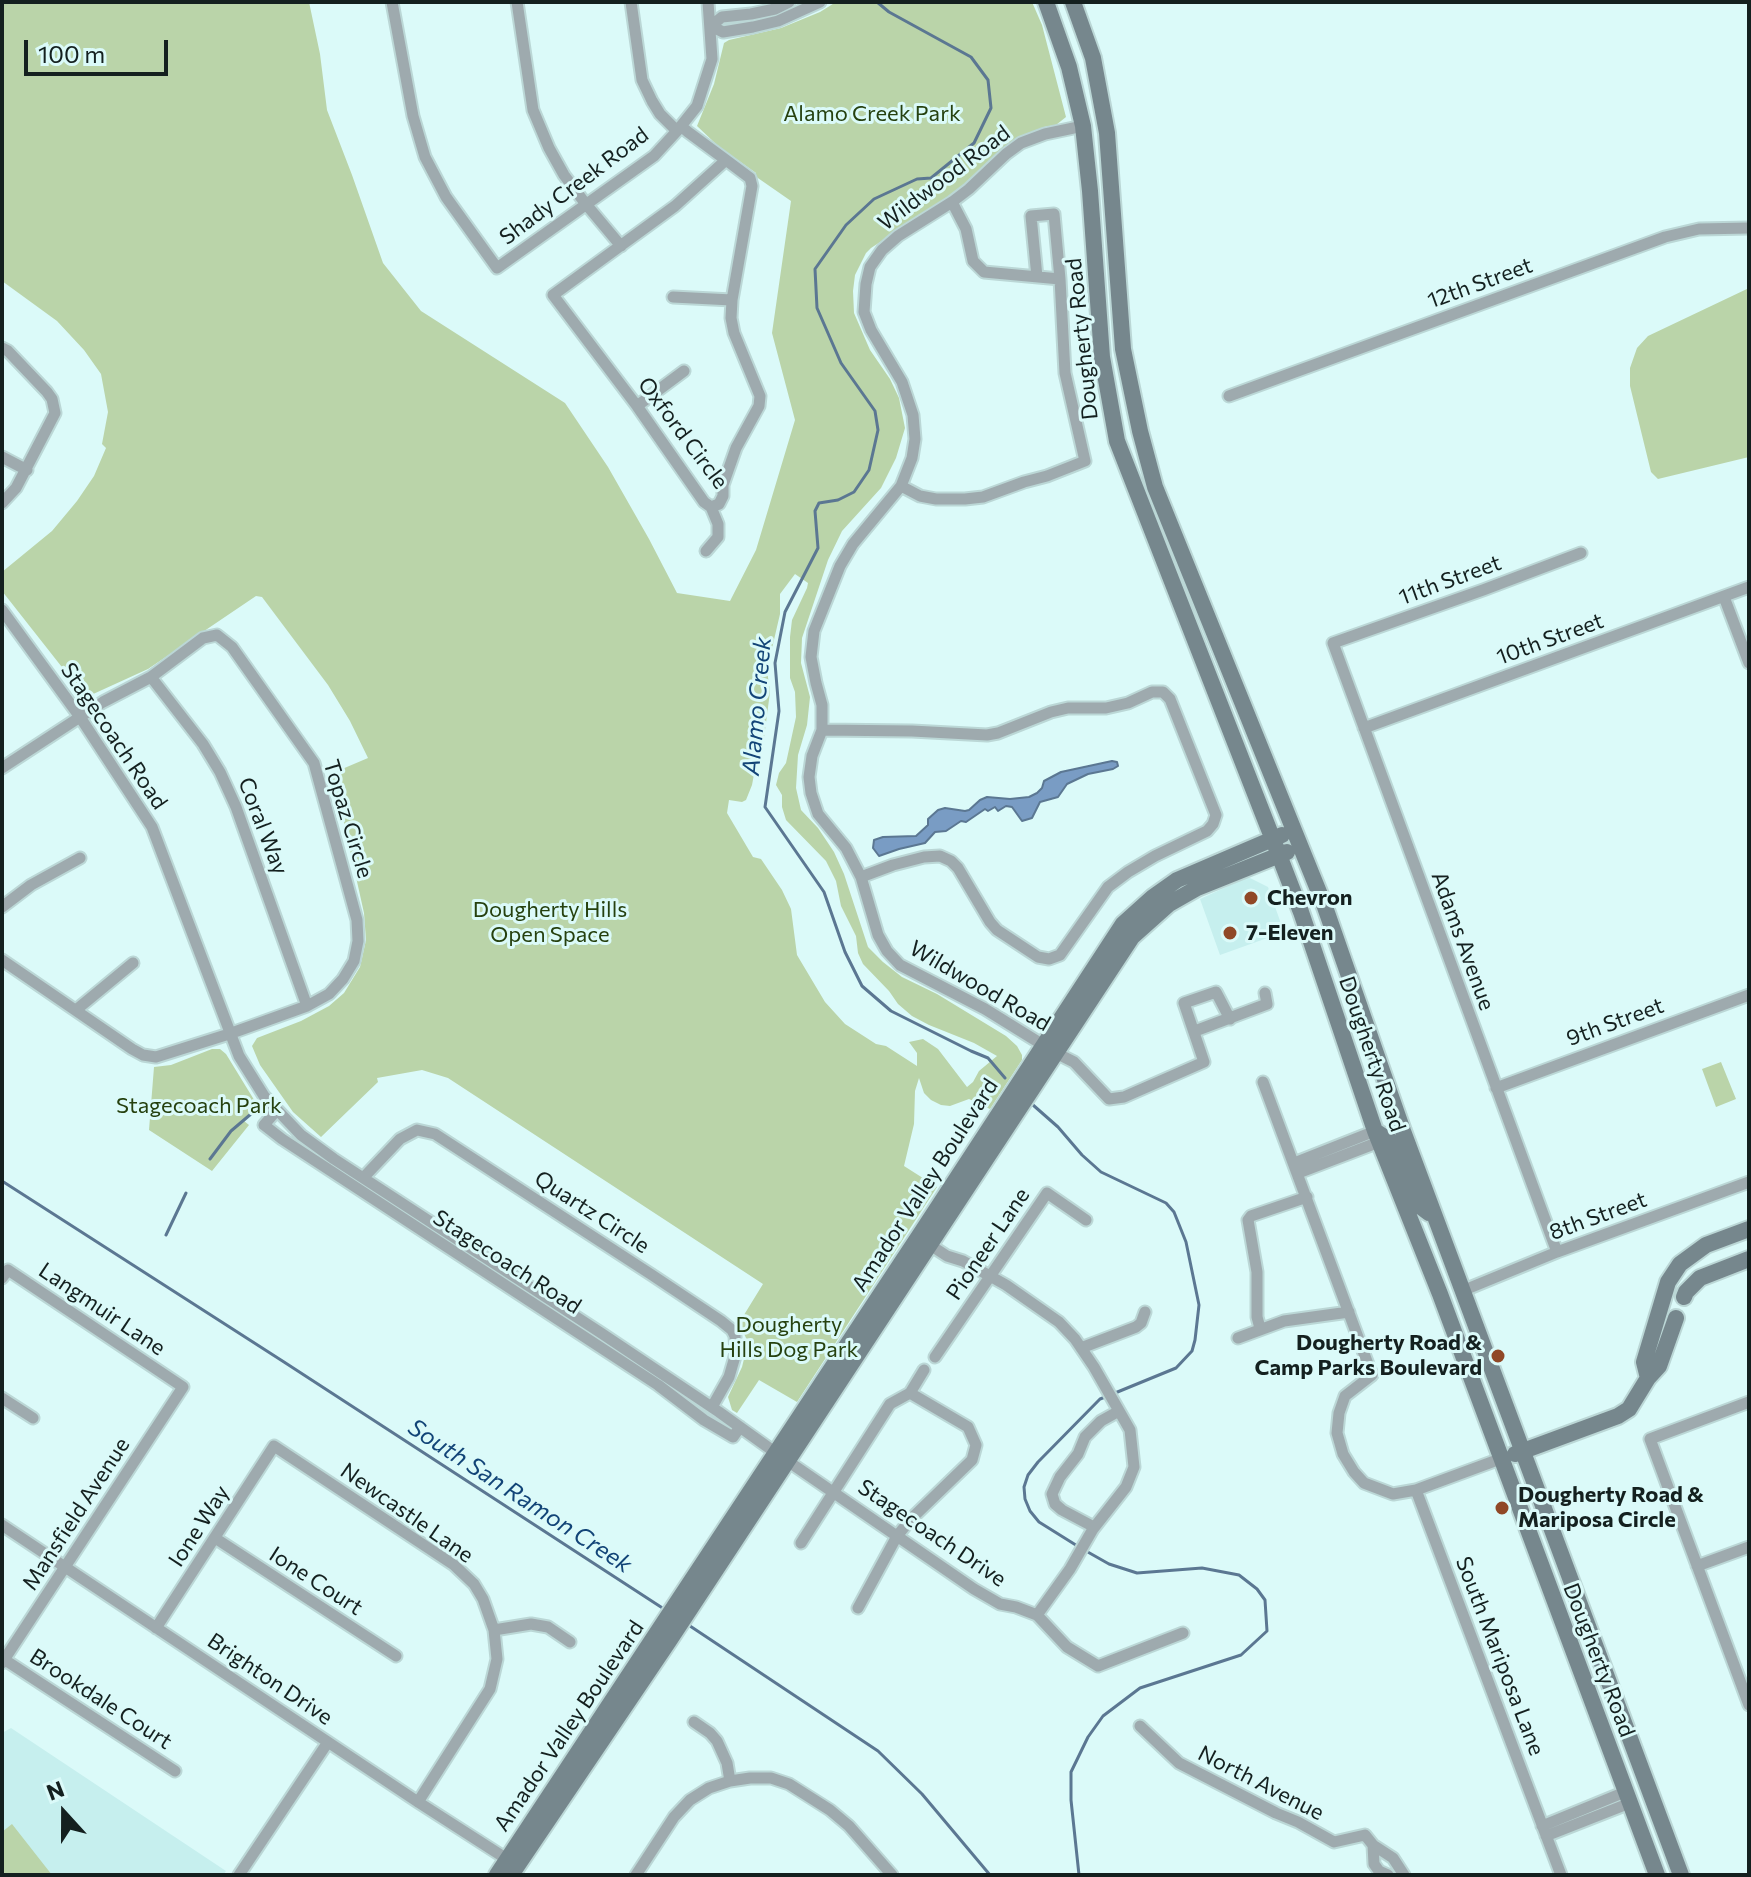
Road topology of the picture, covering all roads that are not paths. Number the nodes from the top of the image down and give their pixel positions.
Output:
1 (392, 2) edge
2 (517, 2) edge
3 (631, 2) edge
4 (708, 2) edge
5 (789, 2) edge
6 (820, 2) edge
7 (1046, 2) edge
8 (1073, 2) edge
9 (711, 26) junction
10 (1083, 126) junction
11 (679, 129) junction
12 (726, 160) junction
13 (952, 202) junction
14 (585, 203) junction
15 (1749, 228) edge
16 (1114, 232) junction
17 (621, 246) junction
18 (1037, 277) junction
19 (1060, 279) junction
20 (673, 297) dead end
21 (732, 300) junction
22 (2, 348) edge
23 (684, 371) dead end
24 (1229, 396) dead end
25 (637, 406) junction
26 (2, 457) edge
27 (27, 470) junction
28 (901, 486) junction
29 (2, 503) edge
30 (711, 507) junction
31 (706, 551) dead end
32 (1581, 553) dead end
33 (1749, 587) edge
34 (1724, 597) junction
35 (2, 610) edge
36 (1333, 643) joint
37 (1749, 663) edge
38 (151, 677) junction
39 (80, 717) junction
40 (1364, 728) junction
41 (822, 730) junction
42 (2, 768) edge
43 (1293, 830) junction
44 (1273, 839) junction
45 (1300, 847) junction
46 (1279, 855) junction
47 (80, 858) dead end
48 (861, 877) junction
49 (2, 907) edge
50 (2, 960) edge
51 (133, 963) dead end
52 (1265, 993) dead end
53 (1749, 995) edge
54 (307, 1006) junction
55 (76, 1010) junction
56 (1230, 1019) junction
57 (1195, 1031) junction
58 (229, 1034) junction
59 (1049, 1049) junction
60 (1263, 1082) dead end
61 (1496, 1088) junction
62 (277, 1110) junction
63 (1377, 1136) junction
64 (1296, 1168) junction
65 (364, 1177) junction
66 (1749, 1182) edge
67 (1307, 1197) junction
68 (389, 1200) junction
69 (1435, 1219) junction
70 (1086, 1220) dead end
71 (1749, 1229) edge
72 (924, 1240) junction
73 (1557, 1252) junction
74 (481, 1254) junction
75 (1749, 1259) edge
76 (474, 1265) junction
77 (991, 1277) junction
78 (2, 1278) edge
79 (1462, 1291) junction
80 (1684, 1297) dead end
81 (1145, 1312) dead end
82 (1349, 1312) junction
83 (1676, 1318) dead end
84 (1260, 1328) junction
85 (598, 1338) junction
86 (1238, 1338) dead end
87 (1081, 1348) junction
88 (935, 1357) dead end
89 (924, 1370) dead end
90 (1648, 1378) junction
91 (183, 1387) joint
92 (910, 1393) junction
93 (2, 1398) edge
94 (1749, 1402) edge
95 (712, 1407) junction
96 (1118, 1409) junction
97 (33, 1418) dead end
98 (740, 1427) junction
99 (274, 1446) joint
100 (1522, 1452) junction
101 (781, 1457) junction
102 (1500, 1459) junction
103 (1416, 1490) junction
104 (833, 1491) junction
105 (2, 1525) edge
106 (1093, 1530) junction
107 (897, 1536) junction
108 (215, 1538) junction
109 (801, 1543) dead end
110 (1749, 1547) edge
111 (1697, 1566) junction
112 (65, 1568) junction
113 (858, 1608) dead end
114 (1037, 1615) junction
115 (156, 1628) junction
116 (494, 1630) junction
117 (1183, 1633) dead end
118 (570, 1642) dead end
119 (396, 1656) dead end
120 (4, 1661) edge
121 (1747, 1692) edge
122 (1749, 1705) edge
123 (694, 1722) dead end
124 (1140, 1726) dead end
125 (328, 1742) junction
126 (175, 1771) dead end
127 (730, 1781) junction
128 (1628, 1798) junction
129 (418, 1802) junction
130 (1544, 1831) junction
131 (1373, 1845) junction
132 (510, 1869) edge
133 (239, 1875) edge
134 (497, 1875) edge
135 (636, 1875) edge
136 (891, 1875) edge
137 (1388, 1875) edge
138 (1404, 1875) edge
139 (1561, 1875) edge
140 (1657, 1875) edge
141 (1681, 1875) edge

1 - 14 street, Shady Creek Road
2 - 14 street
3 - 11 street, Oxford Circle
4 - 9 street, Shady Creek Road
5 - 9 street
6 - 9 street
7 - 10 main road, Dougherty Road
8 - 16 main road, Dougherty Road
9 - 11 street, Shady Creek Road
10 - 13 street, Wildwood Road
10 - 16 main road
10 - 44 main road, Dougherty Road
11 - 12 street, Oxford Circle
11 - 14 street, Shady Creek Road
12 - 17 street, Oxford Circle
12 - 21 street, Oxford Circle
13 - 18 street
13 - 28 street, Wildwood Road
14 - 17 street
15 - 24 street, 12th Street
16 - 43 main road, Dougherty Road
17 - 25 street, Oxford Circle
18 - 19 street
18 - 19 street
19 - 28 street
20 - 21 street
21 - 30 street, Oxford Circle
22 - 27 street
23 - 25 street
25 - 30 street, Oxford Circle
26 - 27 street
27 - 29 street
28 - 41 street, Wildwood Road
30 - 31 street
32 - 36 street, 11th Street
33 - 34 street, 10th Street
34 - 37 street
34 - 40 street, 10th Street
35 - 39 street, Stagecoach Road
36 - 40 street, Adams Avenue
38 - 39 street, Topaz Circle
38 - 54 street, Coral Way
38 - 54 street, Topaz Circle
39 - 42 street, Topaz Circle
39 - 58 street, Stagecoach Road
40 - 61 street, Adams Avenue
41 - 48 street, Wildwood Road
41 - 48 street
43 - 44 main road, Amador Valley Boulevard
43 - 45 main road, Dougherty Road
44 - 46 main road, Dougherty Road
44 - 59 main road, Amador Valley Boulevard
45 - 46 main road, Amador Valley Boulevard
45 - 69 main road, Dougherty Road
46 - 59 main road, Amador Valley Boulevard
46 - 63 main road, Dougherty Road
47 - 49 street
48 - 59 street, Wildwood Road
50 - 55 street, Topaz Circle
51 - 55 street
52 - 56 street
53 - 61 street, 9th Street
54 - 58 street, Topaz Circle
55 - 58 street, Topaz Circle
56 - 57 street
56 - 57 street
57 - 59 street, Wildwood Road
58 - 62 street, Stagecoach Road
59 - 72 main road, Amador Valley Boulevard
60 - 64 street
61 - 73 street, Adams Avenue
62 - 65 street, Stagecoach Road
62 - 68 street, Stagecoach Road
63 - 64 street
63 - 69 main road
63 - 102 main road, Dougherty Road
64 - 67 street
65 - 68 street, Stagecoach Road
65 - 95 street, Quartz Circle
66 - 73 street, 8th Street
67 - 82 street
67 - 84 street
68 - 74 street, Stagecoach Road
68 - 76 street, Stagecoach Road
69 - 79 main road, Dougherty Road
70 - 77 street, Pioneer Lane
71 - 90 main road
72 - 77 street
72 - 101 main road, Amador Valley Boulevard
73 - 79 street, 8th Street
74 - 76 street
74 - 85 street, Stagecoach Road
75 - 80 main road
76 - 85 street, Stagecoach Road
77 - 87 street
77 - 88 street, Pioneer Lane
78 - 91 street, Langmuir Lane
79 - 100 main road, Dougherty Road
81 - 87 street
82 - 84 street
82 - 103 street
83 - 90 main road
84 - 86 street
85 - 95 street, Stagecoach Road
85 - 98 street, Stagecoach Road
87 - 96 street
89 - 92 street
90 - 100 main road
91 - 112 street, Mansfield Avenue
92 - 104 street
92 - 107 street
93 - 97 street
94 - 111 street
95 - 98 street, Stagecoach Road
96 - 106 street
96 - 106 street
98 - 101 street, Stagecoach Road
99 - 108 street, Ione Way
99 - 116 street, Newcastle Lane
100 - 102 main road
100 - 141 main road, Dougherty Road
101 - 104 street, Stagecoach Drive
101 - 132 main road, Amador Valley Boulevard
102 - 103 street
102 - 128 main road, Dougherty Road
103 - 130 street, South Mariposa Lane
104 - 107 street, Stagecoach Drive
104 - 109 street
105 - 112 street, Brighton Drive
106 - 114 street
107 - 113 street
107 - 114 street, Stagecoach Drive
108 - 115 street, Ione Way
108 - 119 street, Ione Court
110 - 111 street
111 - 121 street
112 - 115 street, Brighton Drive
112 - 120 street, Mansfield Avenue
114 - 117 street, Stagecoach Drive
115 - 125 street, Brighton Drive
116 - 118 street
116 - 129 street, Newcastle Lane
120 - 126 street, Brookdale Court
121 - 122 street
123 - 127 street
124 - 131 street, North Avenue
125 - 129 street, Brighton Drive
125 - 133 street
127 - 135 street
127 - 136 street
128 - 130 street
128 - 140 main road, Dougherty Road
129 - 132 street, Brighton Drive
130 - 139 street, South Mariposa Lane
131 - 137 street
131 - 138 street
132 - 134 main road, Amador Valley Boulevard

